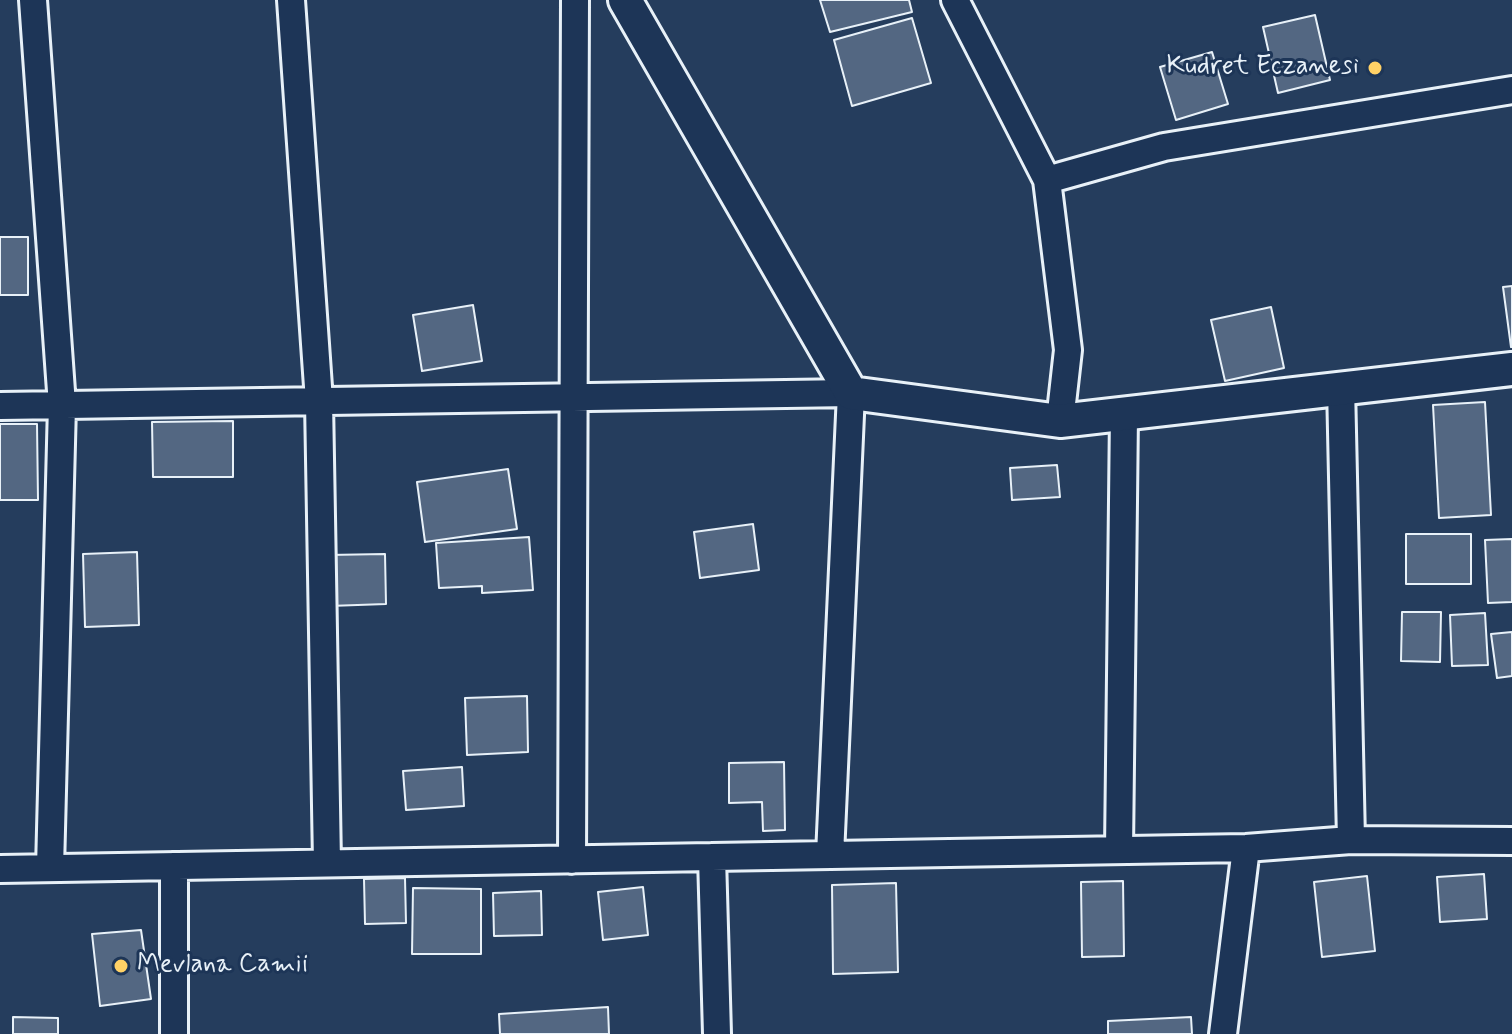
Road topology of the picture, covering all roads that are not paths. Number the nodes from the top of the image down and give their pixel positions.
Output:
1 (33, 0) edge
2 (291, 0) edge
3 (575, 0) edge
4 (625, 0) edge
5 (955, 0) edge
6 (1512, 90) edge
7 (1047, 180) junction
8 (1512, 369) edge
9 (1341, 386) junction
10 (851, 393) junction
11 (573, 397) junction
12 (319, 401) junction
13 (62, 405) junction
14 (0, 406) edge
15 (1124, 414) junction
16 (1060, 421) junction
17 (1351, 840) junction
18 (1512, 841) edge
19 (1246, 848) junction
20 (1119, 850) junction
21 (830, 855) junction
22 (712, 857) junction
23 (572, 860) junction
24 (327, 863) junction
25 (174, 866) junction
26 (50, 868) junction
27 (0, 869) edge
28 (174, 1034) edge
29 (717, 1034) edge
30 (1223, 1034) edge

1 - 13 street
2 - 12 street
3 - 11 street
4 - 10 street
5 - 7 street
6 - 7 street
7 - 16 street
8 - 9 street
9 - 15 street
9 - 17 street
10 - 11 street
10 - 16 street
10 - 21 street
11 - 12 street
11 - 23 street
12 - 13 street
12 - 24 street
13 - 14 street
13 - 26 street
15 - 16 street
15 - 20 street
17 - 18 street
17 - 19 street
19 - 20 street
19 - 30 street
20 - 21 street
21 - 22 street
22 - 23 street
22 - 29 street
23 - 24 street
24 - 25 street
25 - 26 street
25 - 28 street
26 - 27 street

